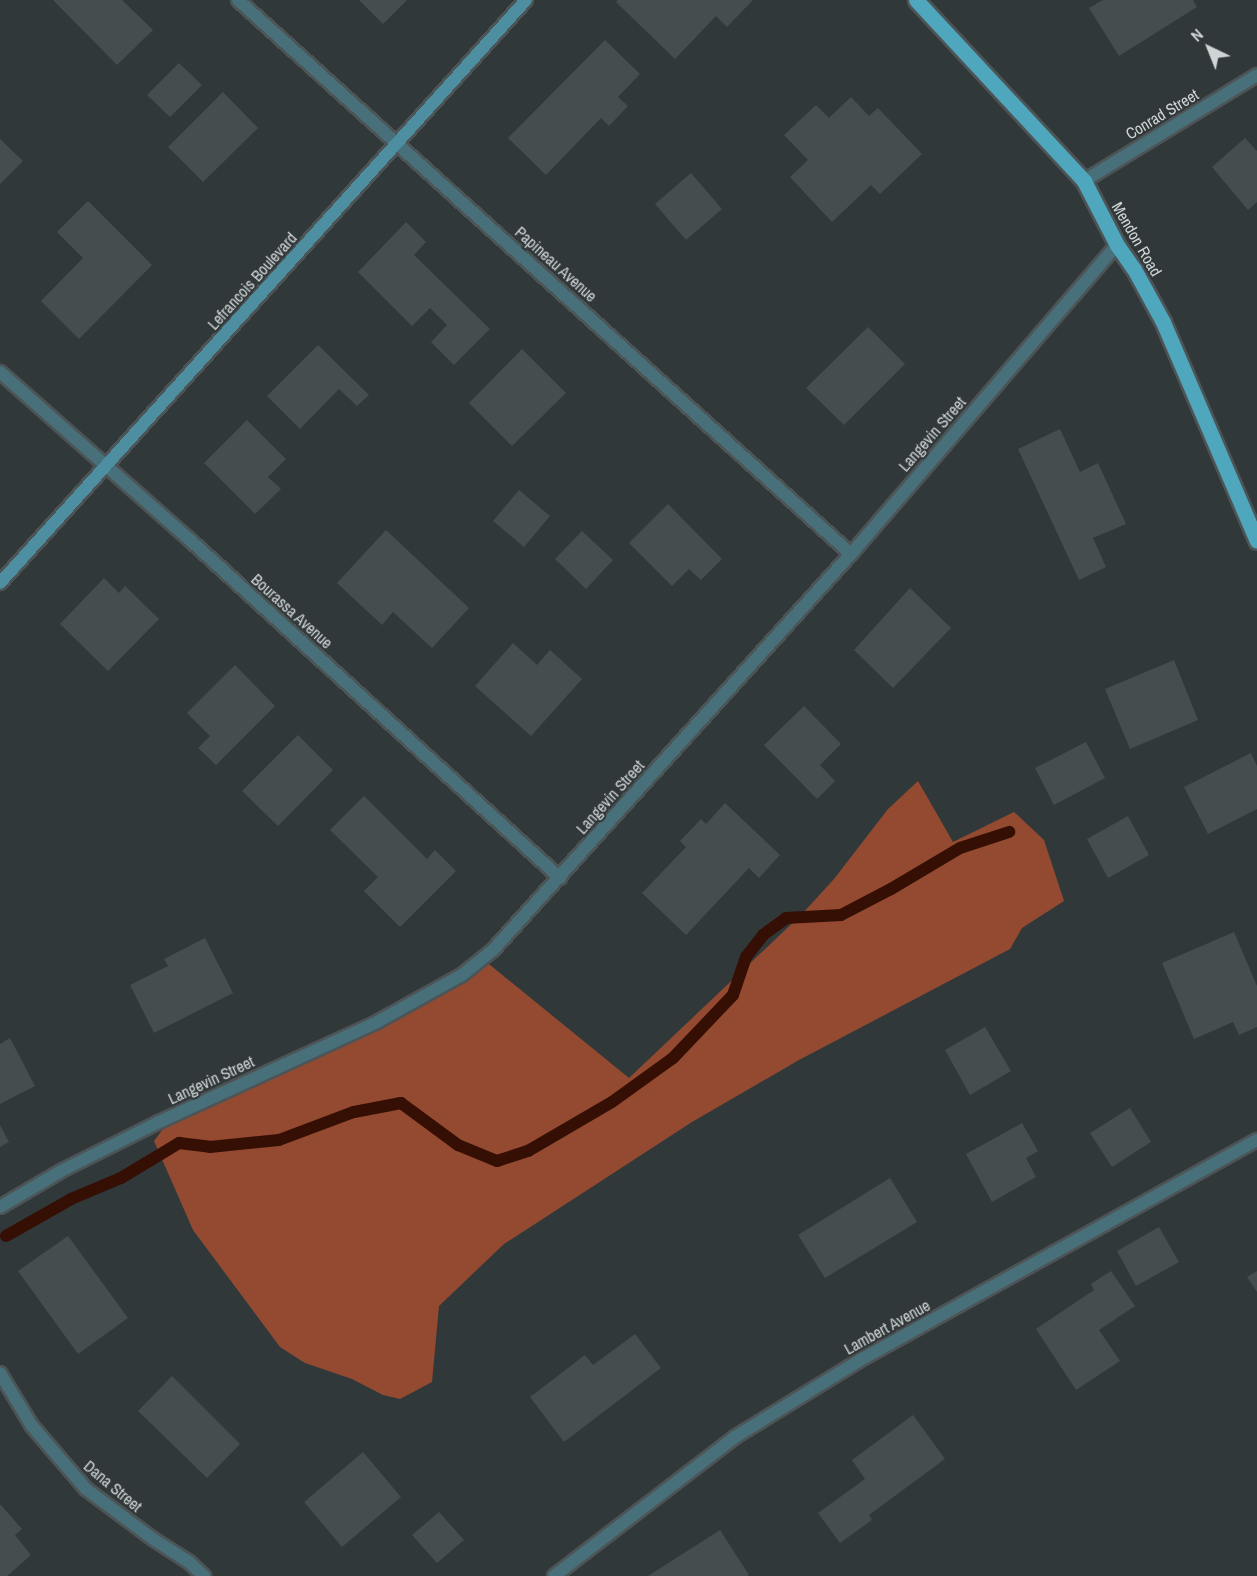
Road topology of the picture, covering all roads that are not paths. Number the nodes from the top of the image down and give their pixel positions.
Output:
1 (237, 0) edge
2 (526, 0) edge
3 (915, 0) edge
4 (1257, 75) edge
5 (399, 143) junction
6 (1084, 181) junction
7 (1117, 245) junction
8 (0, 372) edge
9 (106, 466) junction
10 (1257, 541) edge
11 (851, 554) junction
12 (0, 583) edge
13 (560, 878) junction
14 (1257, 1140) edge
15 (0, 1207) edge
16 (0, 1373) edge
17 (204, 1576) edge
18 (554, 1576) edge

1 - 5 street, Papineau Avenue
2 - 5 street, Lefrancois Boulevard
3 - 6 main road, Mendon Road
4 - 6 street, Conrad Street
5 - 9 street, Lefrancois Boulevard
5 - 11 street, Papineau Avenue
6 - 7 main road, Mendon Road
7 - 10 main road, Mendon Road
7 - 11 street, Langevin Street
8 - 9 street, Bourassa Avenue
9 - 12 street, Lefrancois Boulevard
9 - 13 street, Bourassa Avenue
11 - 13 street, Langevin Street
13 - 15 street, Langevin Street
14 - 18 street, Lambert Avenue
16 - 17 street, Dana Street

